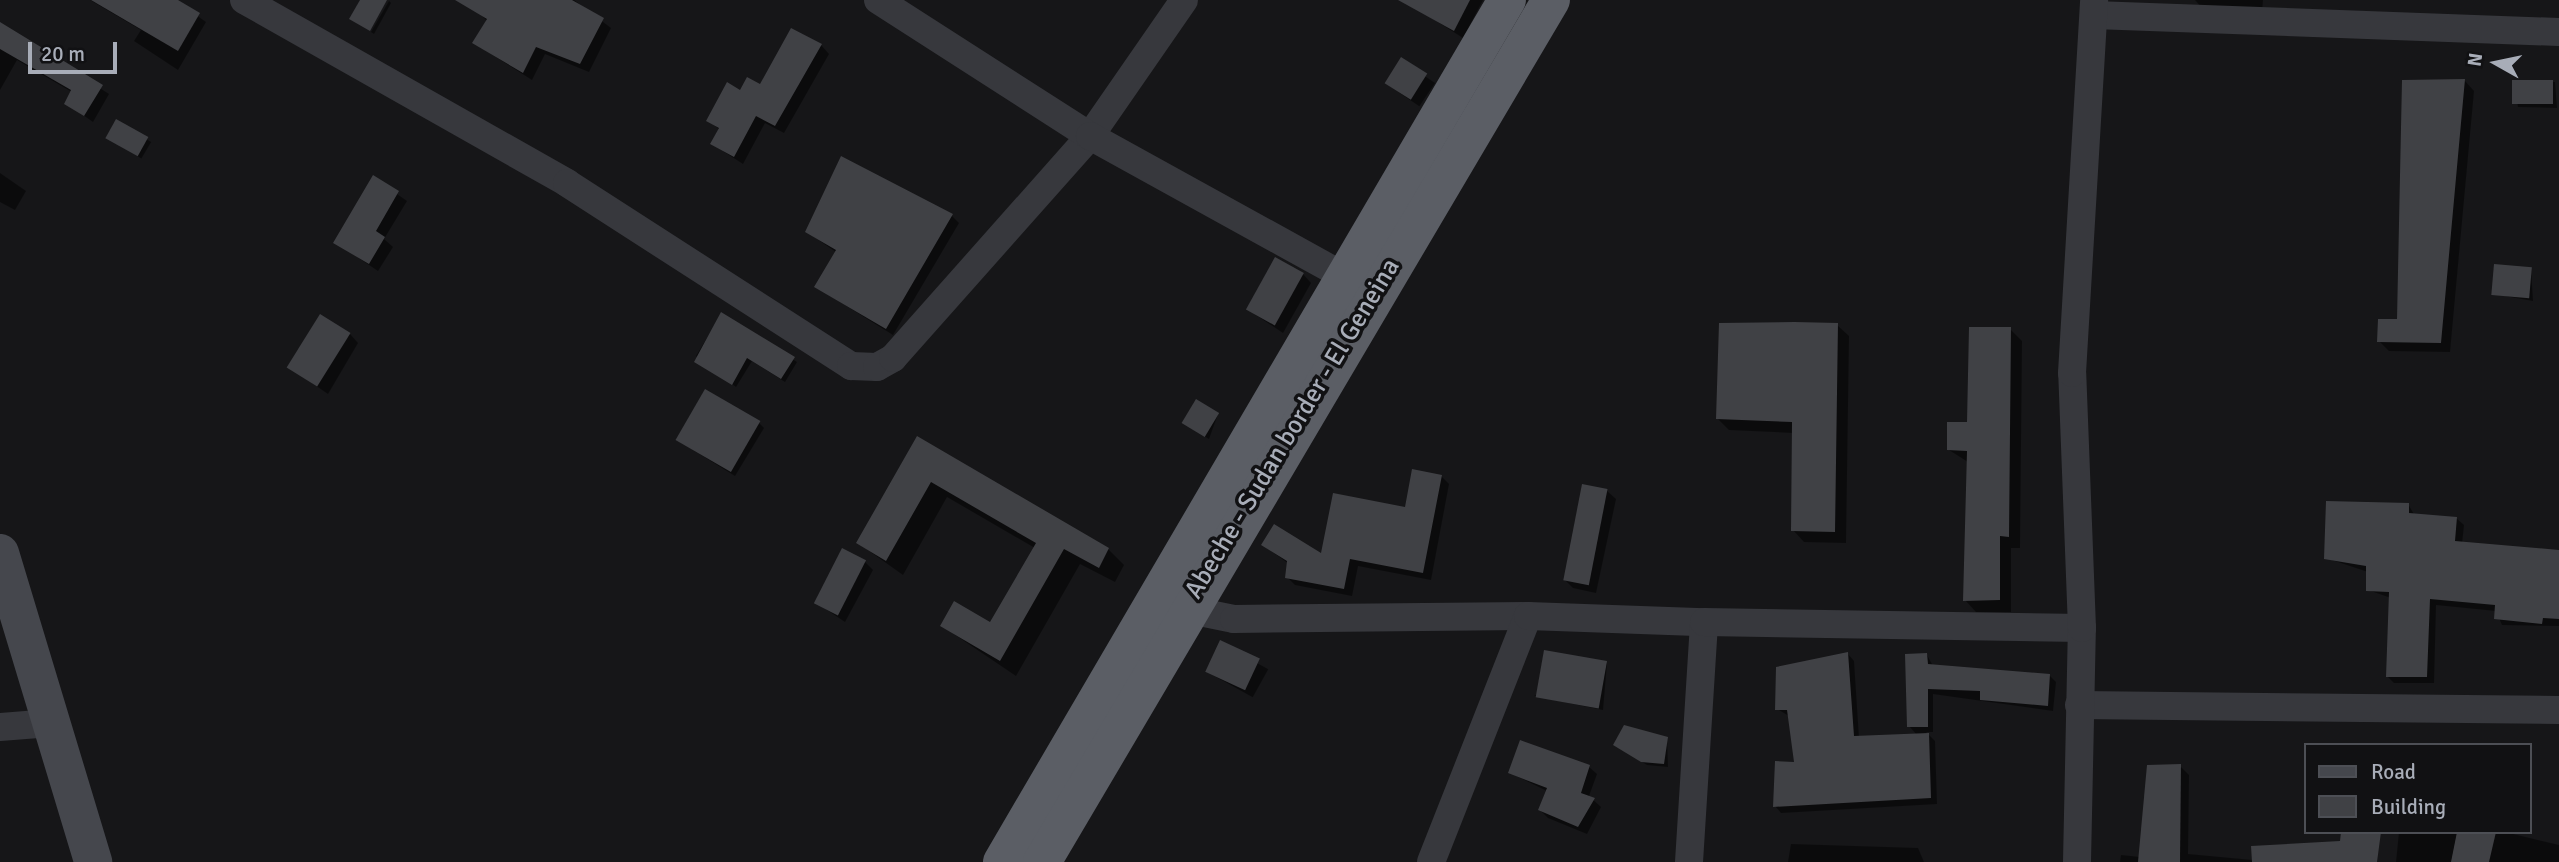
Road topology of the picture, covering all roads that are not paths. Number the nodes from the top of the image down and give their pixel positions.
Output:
1 (244, 0) edge
2 (878, 0) edge
3 (1184, 0) edge
4 (1507, 0) edge
5 (1551, 0) edge
6 (2094, 8) edge
7 (2559, 32) edge
8 (1090, 136) junction
9 (1358, 284) junction
10 (0, 553) edge
11 (1169, 605) junction
12 (1528, 616) junction
13 (1704, 622) junction
14 (2082, 628) junction
15 (2079, 705) junction
16 (2559, 710) edge
17 (51, 723) junction
18 (0, 727) edge
19 (93, 862) edge
20 (1002, 862) edge
21 (1042, 862) edge
22 (1431, 862) edge
23 (1689, 862) edge
24 (2077, 862) edge

1 - 8 street
2 - 8 street
3 - 8 street
4 - 9 highway, Abeche - Sudan border - El Geneina
5 - 9 highway, Abeche - Sudan border - El Geneina
6 - 7 street
6 - 14 street
8 - 9 street
9 - 11 highway, Abeche - Sudan border - El Geneina
10 - 17 main road
11 - 12 street
11 - 20 highway, Abeche - Sudan border - El Geneina
11 - 21 highway, Abeche - Sudan border - El Geneina
12 - 13 street
12 - 22 street
13 - 14 street
13 - 23 street
14 - 15 street
15 - 16 street
15 - 24 street
17 - 18 street
17 - 19 main road

